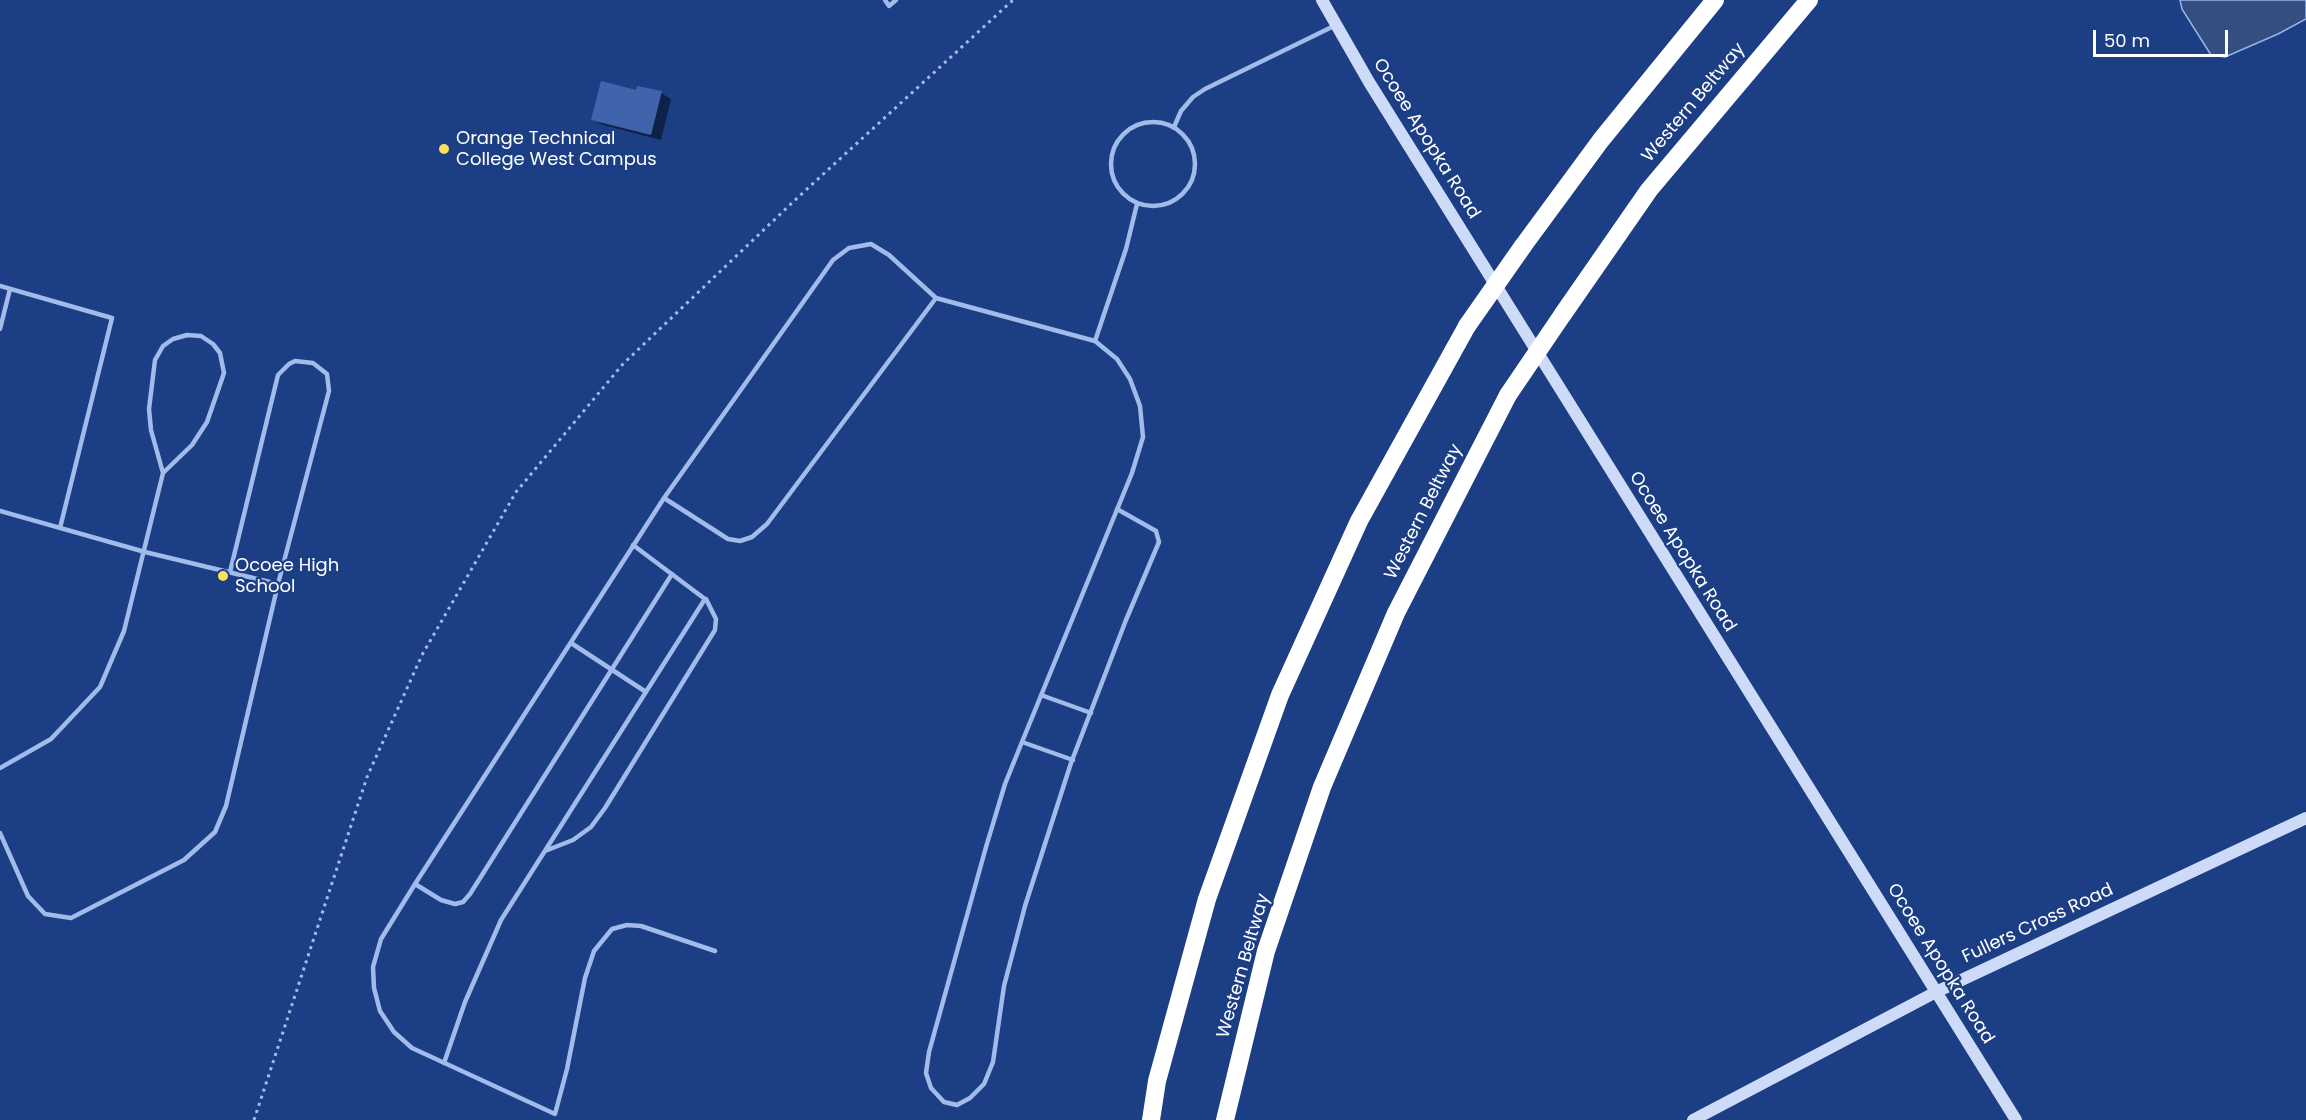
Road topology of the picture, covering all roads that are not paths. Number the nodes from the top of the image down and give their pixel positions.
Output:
1 (885, 0) edge
2 (896, 0) edge
3 (1322, 0) edge
4 (1715, 0) edge
5 (1809, 0) edge
6 (1336, 25) junction
7 (1174, 127) junction
8 (1137, 204) junction
9 (0, 286) edge
10 (10, 289) junction
11 (936, 298) junction
12 (0, 329) edge
13 (1095, 341) junction
14 (163, 473) junction
15 (664, 498) junction
16 (1117, 508) junction
17 (0, 511) edge
18 (60, 528) junction
19 (633, 545) junction
20 (145, 552) junction
21 (230, 572) junction
22 (672, 574) junction
23 (279, 584) junction
24 (705, 598) junction
25 (571, 643) junction
26 (611, 670) junction
27 (646, 692) junction
28 (1041, 695) junction
29 (1090, 713) junction
30 (1022, 742) junction
31 (1073, 760) junction
32 (0, 768) edge
33 (2306, 818) edge
34 (0, 833) edge
35 (545, 851) junction
36 (415, 884) junction
37 (715, 951) dead end
38 (1936, 992) junction
39 (444, 1063) junction
40 (555, 1114) junction
41 (553, 1120) edge
42 (1151, 1120) edge
43 (1225, 1120) edge
44 (1693, 1120) edge
45 (2016, 1120) edge

1 - 2 lane
3 - 6 main road, Ocoee Apopka Road
4 - 42 highway, bridge
5 - 43 highway, Western Beltway, bridge
6 - 7 lane
6 - 38 main road, Ocoee Apopka Road
7 - 8 lane
7 - 8 lane
8 - 13 lane
9 - 10 lane
10 - 12 lane
10 - 18 lane
11 - 13 lane
11 - 15 lane
11 - 15 lane
13 - 16 lane
14 - 14 lane
14 - 20 lane
15 - 19 lane
16 - 28 lane
16 - 29 lane
17 - 18 lane
18 - 20 lane
19 - 22 lane
19 - 25 lane
20 - 21 lane
20 - 32 lane
21 - 23 lane
21 - 23 lane
22 - 24 lane
22 - 26 lane
23 - 34 lane
24 - 27 lane
24 - 35 lane
25 - 26 lane
25 - 36 lane
26 - 27 lane
26 - 36 lane
27 - 35 lane
28 - 29 lane
28 - 30 lane
29 - 31 lane
30 - 31 lane
30 - 31 lane
33 - 38 main road, Fullers Cross Road
35 - 39 lane
36 - 39 lane
37 - 40 lane
38 - 44 main road, Fullers Cross Road
38 - 45 main road, Ocoee Apopka Road
39 - 40 lane
40 - 41 lane

